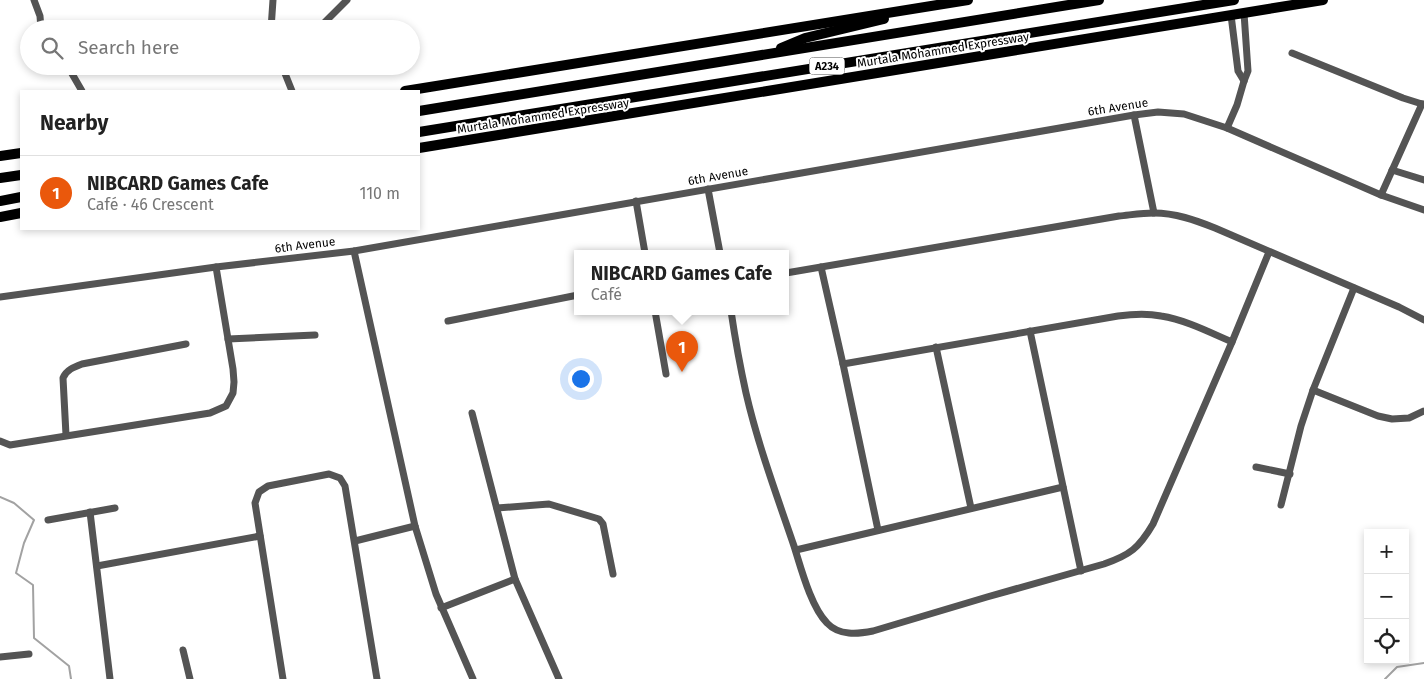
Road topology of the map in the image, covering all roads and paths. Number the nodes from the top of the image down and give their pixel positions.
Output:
1 (34, 0) edge
2 (273, 0) edge
3 (347, 0) edge
4 (968, 0) edge
5 (1099, 0) edge
6 (1234, 0) edge
7 (1323, 0) edge
8 (921, 8) junction
9 (1244, 13) junction
10 (1231, 15) junction
11 (40, 20) edge
12 (272, 20) edge
13 (327, 20) edge
14 (1292, 52) dead end
15 (766, 55) junction
16 (805, 70) junction
17 (73, 75) edge
18 (286, 75) edge
19 (871, 75) junction
20 (1244, 81) junction
21 (81, 90) edge
22 (292, 90) edge
23 (411, 90) edge
24 (1423, 104) edge
25 (420, 111) edge
26 (1134, 115) junction
27 (1227, 128) junction
28 (420, 132) edge
29 (420, 148) edge
30 (20, 153) edge
31 (0, 156) edge
32 (1392, 170) junction
33 (20, 175) edge
34 (0, 178) edge
35 (1424, 180) edge
36 (708, 189) junction
37 (1381, 195) junction
38 (20, 197) edge
39 (0, 200) edge
40 (636, 201) junction
41 (1424, 210) edge
42 (20, 213) edge
43 (1154, 213) junction
44 (0, 217) edge
45 (644, 250) edge
46 (719, 250) edge
47 (354, 251) junction
48 (1269, 252) junction
49 (216, 267) junction
50 (821, 267) junction
51 (789, 272) edge
52 (1354, 288) junction
53 (0, 297) edge
54 (574, 297) edge
55 (656, 315) edge
56 (732, 315) edge
57 (1424, 320) edge
58 (448, 321) dead end
59 (1030, 331) junction
60 (316, 336) dead end
61 (228, 339) junction
62 (1232, 342) junction
63 (186, 344) dead end
64 (936, 347) junction
65 (843, 364) junction
66 (666, 374) dead end
67 (1313, 390) junction
68 (1424, 411) edge
69 (472, 413) dead end
70 (66, 435) junction
71 (0, 441) edge
72 (1256, 467) dead end
73 (1290, 474) junction
74 (1063, 487) junction
75 (1282, 505) dead end
76 (115, 508) dead end
77 (497, 508) junction
78 (971, 508) junction
79 (90, 512) junction
80 (48, 520) dead end
81 (415, 526) junction
82 (878, 530) junction
83 (260, 536) junction
84 (355, 541) junction
85 (796, 550) junction
86 (97, 566) junction
87 (1081, 571) junction
88 (613, 574) dead end
89 (515, 578) junction
90 (441, 608) junction
91 (183, 650) dead end
92 (30, 654) dead end
93 (0, 657) edge
94 (110, 679) edge
95 (190, 679) edge
96 (284, 679) edge
97 (377, 679) edge
98 (473, 679) edge
99 (559, 679) edge

1 - 11 street
2 - 12 street
3 - 13 street
4 - 8 highway
5 - 15 highway, Murtala Mohammed Expressway / A234
6 - 16 highway, Murtala Mohammed Expressway / A234
7 - 9 highway, Murtala Mohammed Expressway
8 - 15 highway
8 - 23 highway
9 - 10 highway, Murtala Mohammed Expressway
9 - 20 street
10 - 19 highway, Murtala Mohammed Expressway
10 - 20 street
14 - 24 street
15 - 25 highway, Murtala Mohammed Expressway / A234
16 - 19 highway
16 - 28 highway, Murtala Mohammed Expressway / A234
17 - 21 street
18 - 22 street
19 - 29 highway, Murtala Mohammed Expressway
20 - 27 street
24 - 32 street
26 - 27 street, 6th Avenue
26 - 36 street, 6th Avenue
26 - 43 street
27 - 37 street, 6th Avenue
30 - 31 highway
32 - 35 street
32 - 37 street
33 - 34 highway
36 - 40 street, 6th Avenue
36 - 46 street
37 - 41 street, 6th Avenue
38 - 39 highway
40 - 45 street
40 - 47 street, 6th Avenue
42 - 44 highway
43 - 48 street
43 - 50 street
47 - 49 street, 6th Avenue
47 - 81 street
48 - 52 street
48 - 62 street
49 - 53 street, 6th Avenue
49 - 61 street
50 - 51 street
50 - 65 street
52 - 57 street
52 - 67 street
54 - 58 street
55 - 66 street
56 - 85 street
59 - 62 street
59 - 64 street
59 - 74 street
60 - 61 street
61 - 70 street
62 - 87 street
63 - 70 street
64 - 65 street
64 - 78 street
65 - 82 street
67 - 68 street
67 - 73 street
69 - 77 street
70 - 71 street
72 - 73 street
73 - 75 street
74 - 78 street
74 - 87 street
76 - 79 street
77 - 88 street
77 - 89 street
78 - 82 street
79 - 80 street
79 - 86 street
81 - 84 street
81 - 90 street
82 - 85 street
83 - 84 street
83 - 86 street
83 - 96 street
84 - 97 street
85 - 87 street
86 - 94 street
89 - 90 street
89 - 99 street
90 - 98 street
91 - 95 street
92 - 93 street

